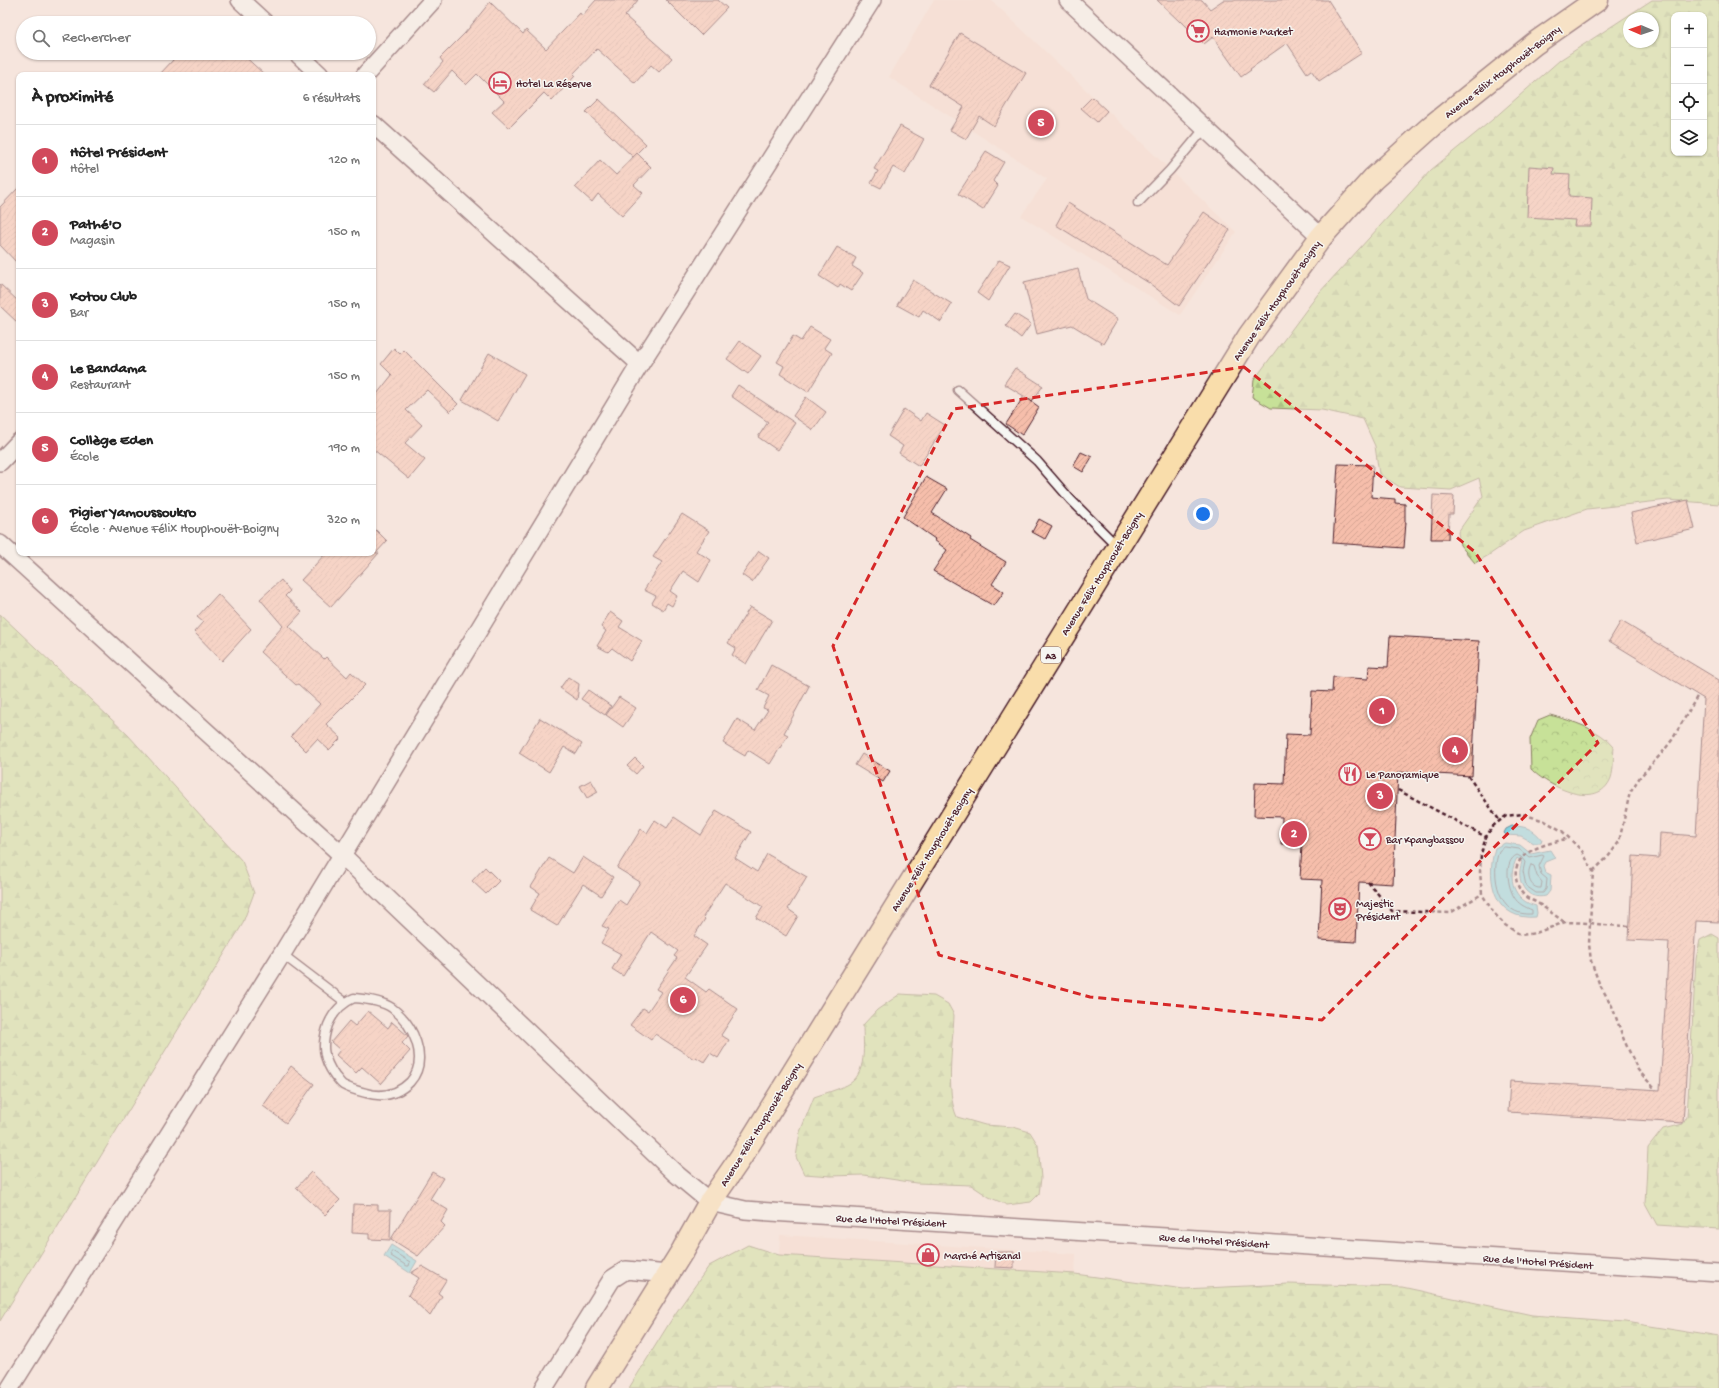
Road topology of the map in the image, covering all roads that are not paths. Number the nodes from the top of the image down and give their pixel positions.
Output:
1 (240, 0) edge
2 (433, 0) edge
3 (872, 0) edge
4 (1068, 0) edge
5 (1597, 0) edge
6 (257, 16) edge
7 (304, 60) edge
8 (317, 72) edge
9 (369, 72) edge
10 (376, 127) edge
11 (1205, 128) junction
12 (1138, 203) dead end
13 (1321, 236) junction
14 (640, 364) junction
15 (958, 390) dead end
16 (16, 445) edge
17 (0, 462) edge
18 (0, 544) edge
19 (1117, 547) junction
20 (342, 855) junction
21 (282, 954) junction
22 (345, 1002) junction
23 (710, 1202) junction
24 (1719, 1272) edge
25 (668, 1274) junction
26 (10, 1388) edge
27 (544, 1388) edge
28 (597, 1388) edge

1 - 6 street
2 - 9 street
3 - 14 street
4 - 11 street
5 - 13 highway, Avenue Félix Houphouët-Boigny / A3
7 - 8 street
10 - 14 street
11 - 12 lane
11 - 13 street
13 - 19 highway, Avenue Félix Houphouët-Boigny / A3
14 - 20 street
15 - 19 lane
16 - 17 street
18 - 20 street
19 - 23 highway, Avenue Félix Houphouët-Boigny / A3
20 - 21 street
20 - 23 street
21 - 22 lane
21 - 26 street
22 - 22 lane
23 - 24 street, Rue de l'Hotel Président
23 - 25 highway, Avenue Félix Houphouët-Boigny / A3
25 - 27 street
25 - 28 highway, Avenue Félix Houphouët-Boigny / A3

